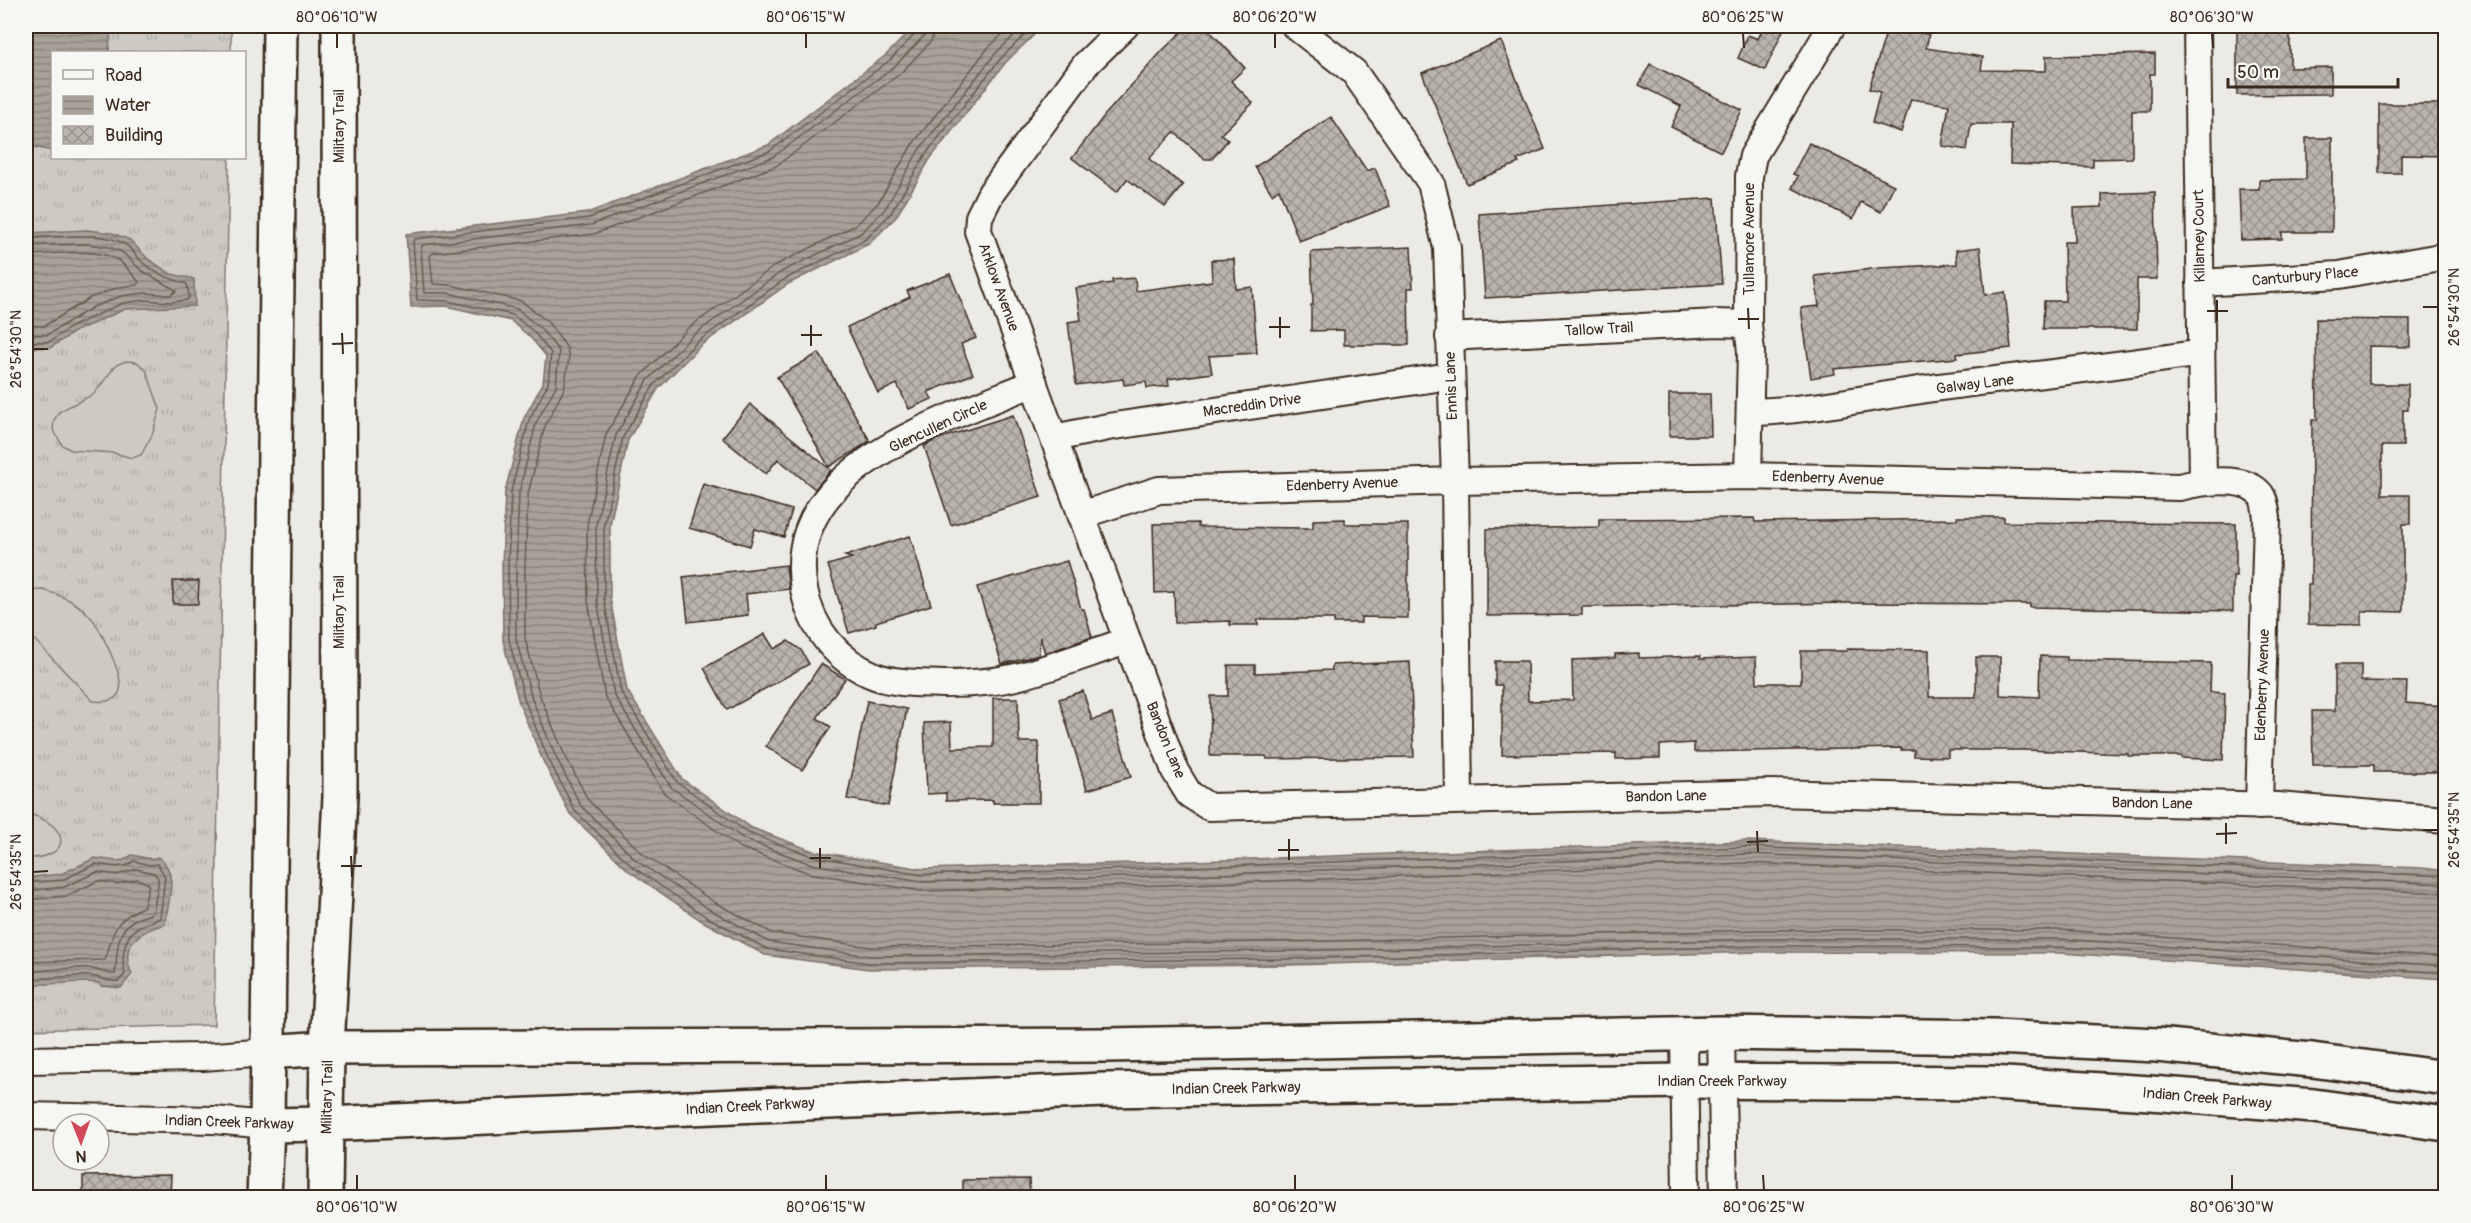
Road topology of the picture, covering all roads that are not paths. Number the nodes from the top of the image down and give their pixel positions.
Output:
1 (280, 26) edge
2 (339, 26) edge
3 (1125, 26) edge
4 (1295, 26) edge
5 (1832, 26) edge
6 (2196, 26) edge
7 (2445, 256) edge
8 (2200, 283) junction
9 (1748, 324) junction
10 (1449, 337) junction
11 (2201, 353) junction
12 (1450, 376) junction
13 (1034, 383) junction
14 (1750, 412) junction
15 (1054, 438) junction
16 (1748, 476) junction
17 (1455, 481) junction
18 (2203, 482) junction
19 (1081, 515) junction
20 (1127, 641) junction
21 (1459, 800) junction
22 (2259, 806) junction
23 (2445, 820) edge
24 (1684, 1033) junction
25 (1721, 1033) junction
26 (327, 1048) junction
27 (267, 1052) junction
28 (26, 1060) edge
29 (2445, 1078) edge
30 (1684, 1081) junction
31 (1720, 1081) junction
32 (26, 1116) edge
33 (326, 1124) junction
34 (2445, 1124) edge
35 (267, 1125) junction
36 (264, 1197) edge
37 (325, 1197) edge
38 (1686, 1197) edge
39 (1724, 1197) edge

1 - 27 street
2 - 26 street, Military Trail
3 - 13 street, Arklow Avenue
4 - 10 street, Ennis Lane
5 - 9 street, Tullamore Avenue
6 - 8 street, Killarney Court
7 - 8 street, Canturbury Place
8 - 11 street, Killarney Court
9 - 10 street, Tallow Trail
9 - 14 street, Tullamore Avenue
10 - 12 street, Ennis Lane
11 - 14 street, Galway Lane
11 - 18 street, Killarney Court
12 - 15 street, Macreddin Drive
12 - 17 street, Ennis Lane
13 - 15 street, Arklow Avenue
13 - 20 street, Glencullen Circle
14 - 16 street, Tullamore Avenue
15 - 19 street, Arklow Avenue
16 - 17 street, Edenberry Avenue
16 - 18 street, Edenberry Avenue
17 - 19 street, Edenberry Avenue
17 - 21 street, Ennis Lane
18 - 22 street, Edenberry Avenue
19 - 20 street, Bandon Lane
20 - 21 street, Bandon Lane
21 - 22 street, Bandon Lane
22 - 23 street, Bandon Lane
24 - 25 street
24 - 26 street
24 - 30 street
25 - 29 street
25 - 31 street
26 - 27 street
26 - 33 street, Military Trail
27 - 28 street
27 - 35 street
30 - 31 street, Indian Creek Parkway
30 - 33 street, Indian Creek Parkway
30 - 38 street
31 - 34 street, Indian Creek Parkway
31 - 39 street
32 - 35 street, Indian Creek Parkway
33 - 35 street, Indian Creek Parkway
33 - 37 street, Military Trail
35 - 36 street

